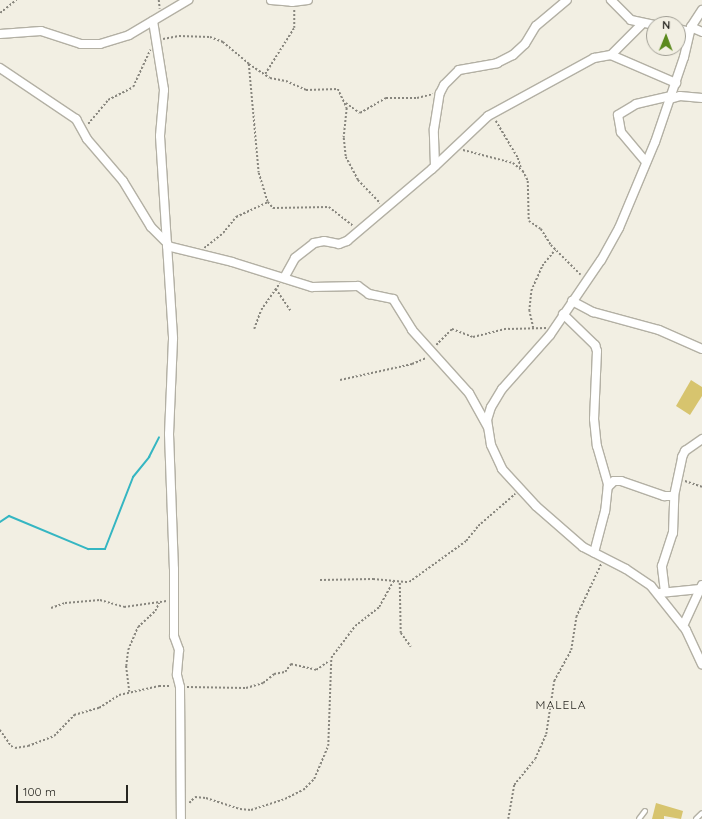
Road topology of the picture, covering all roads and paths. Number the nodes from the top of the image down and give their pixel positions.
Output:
1 (16, 0) edge
2 (188, 0) edge
3 (271, 0) edge
4 (308, 0) edge
5 (567, 0) edge
6 (611, 0) edge
7 (291, 2) junction
8 (702, 10) edge
9 (0, 13) edge
10 (153, 21) junction
11 (642, 24) junction
12 (646, 24) edge
13 (686, 30) edge
14 (691, 30) junction
15 (702, 32) edge
16 (0, 34) edge
17 (157, 42) junction
18 (611, 55) junction
19 (249, 64) junction
20 (0, 68) edge
21 (265, 74) junction
22 (676, 83) junction
23 (442, 88) junction
24 (670, 97) junction
25 (702, 98) edge
26 (346, 103) junction
27 (492, 114) junction
28 (83, 133) junction
29 (451, 149) junction
30 (646, 162) junction
31 (435, 166) junction
32 (521, 169) junction
33 (268, 202) junction
34 (384, 208) junction
35 (358, 230) junction
36 (167, 244) junction
37 (555, 250) junction
38 (196, 253) junction
39 (284, 278) junction
40 (586, 282) junction
41 (276, 289) junction
42 (572, 301) junction
43 (291, 311) dead end
44 (563, 314) junction
45 (533, 328) junction
46 (554, 328) junction
47 (254, 329) dead end
48 (702, 349) edge
49 (431, 351) junction
50 (340, 380) dead end
51 (487, 426) junction
52 (702, 439) edge
53 (679, 478) junction
54 (608, 487) junction
55 (702, 487) edge
56 (520, 488) junction
57 (674, 496) junction
58 (594, 553) junction
59 (603, 559) junction
60 (320, 580) dead end
61 (393, 582) junction
62 (400, 583) junction
63 (701, 587) edge
64 (662, 593) junction
65 (173, 596) junction
66 (159, 603) junction
67 (51, 608) dead end
68 (683, 626) junction
69 (411, 647) dead end
70 (330, 661) junction
71 (702, 664) edge
72 (180, 687) junction
73 (129, 692) junction
74 (0, 730) edge
75 (646, 811) dead end
76 (702, 813) edge
77 (181, 815) edge
78 (508, 819) edge
79 (640, 819) edge
80 (696, 819) edge

1 - 9 path
2 - 10 street
3 - 7 street
4 - 7 street
5 - 23 street
6 - 11 street
7 - 21 path
8 - 14 street
10 - 16 street
10 - 17 street
11 - 12 street
11 - 18 street
13 - 14 street
14 - 15 street
14 - 22 street
17 - 19 path
17 - 28 path
17 - 36 street
18 - 22 street
18 - 27 street
19 - 21 path
19 - 33 path
20 - 28 street
21 - 26 path
22 - 24 street
23 - 26 path
23 - 31 street
24 - 25 street
24 - 30 street
24 - 30 street
26 - 34 path
27 - 29 street
27 - 32 path
28 - 36 street
29 - 31 street
29 - 32 path
30 - 40 street
31 - 34 street
32 - 37 path
33 - 35 path
33 - 38 path
34 - 35 street
35 - 39 street
36 - 38 street
36 - 65 street
37 - 40 path
37 - 45 path
38 - 39 street
39 - 41 path
39 - 49 street
40 - 42 street
41 - 43 path
41 - 47 path
42 - 44 street
42 - 48 street
44 - 46 street
44 - 54 street
45 - 46 path
45 - 49 path
46 - 51 street
49 - 50 path
49 - 51 street
51 - 56 street
52 - 53 street
53 - 55 path
53 - 57 street
54 - 57 street
54 - 58 street
56 - 58 street
56 - 62 path
57 - 64 street
58 - 59 street
59 - 64 street
59 - 78 path
60 - 61 path
61 - 62 path
61 - 70 path
62 - 69 path
63 - 64 street
63 - 68 street
64 - 68 street
65 - 66 path
65 - 72 street
66 - 67 path
66 - 73 path
68 - 71 street
70 - 72 path
70 - 77 path
72 - 73 path
72 - 77 street
73 - 74 path
75 - 79 lane
76 - 80 lane

